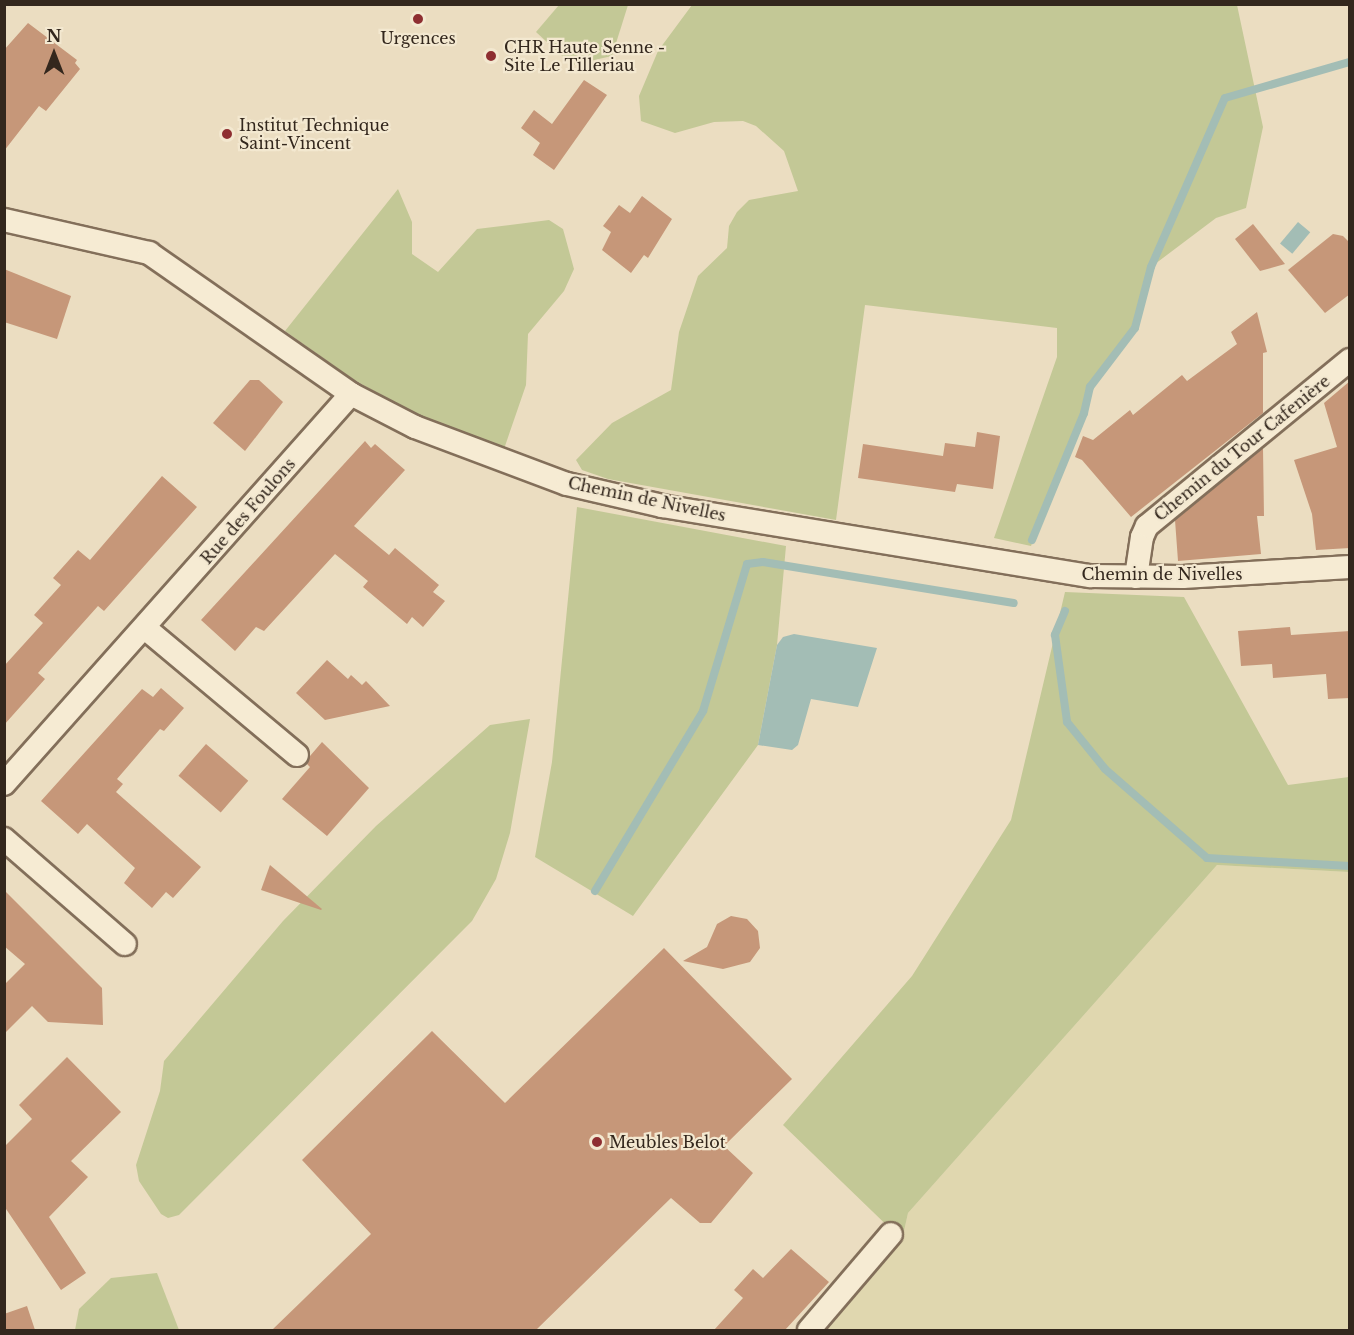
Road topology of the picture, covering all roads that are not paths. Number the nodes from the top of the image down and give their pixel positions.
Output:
1 (4, 220) edge
2 (1350, 360) edge
3 (351, 394) junction
4 (1350, 567) edge
5 (1136, 577) junction
6 (145, 628) junction
7 (297, 755) dead end
8 (4, 784) edge
9 (4, 839) edge
10 (125, 944) dead end
11 (891, 1234) dead end
12 (809, 1330) edge

1 - 3 street, Chemin de Nivelles
2 - 5 street, Chemin du Tour Cafenière
3 - 5 street, Chemin de Nivelles
3 - 6 street, Rue des Foulons
4 - 5 street, Chemin de Nivelles
6 - 7 street
6 - 8 street, Rue des Foulons
9 - 10 street
11 - 12 street

